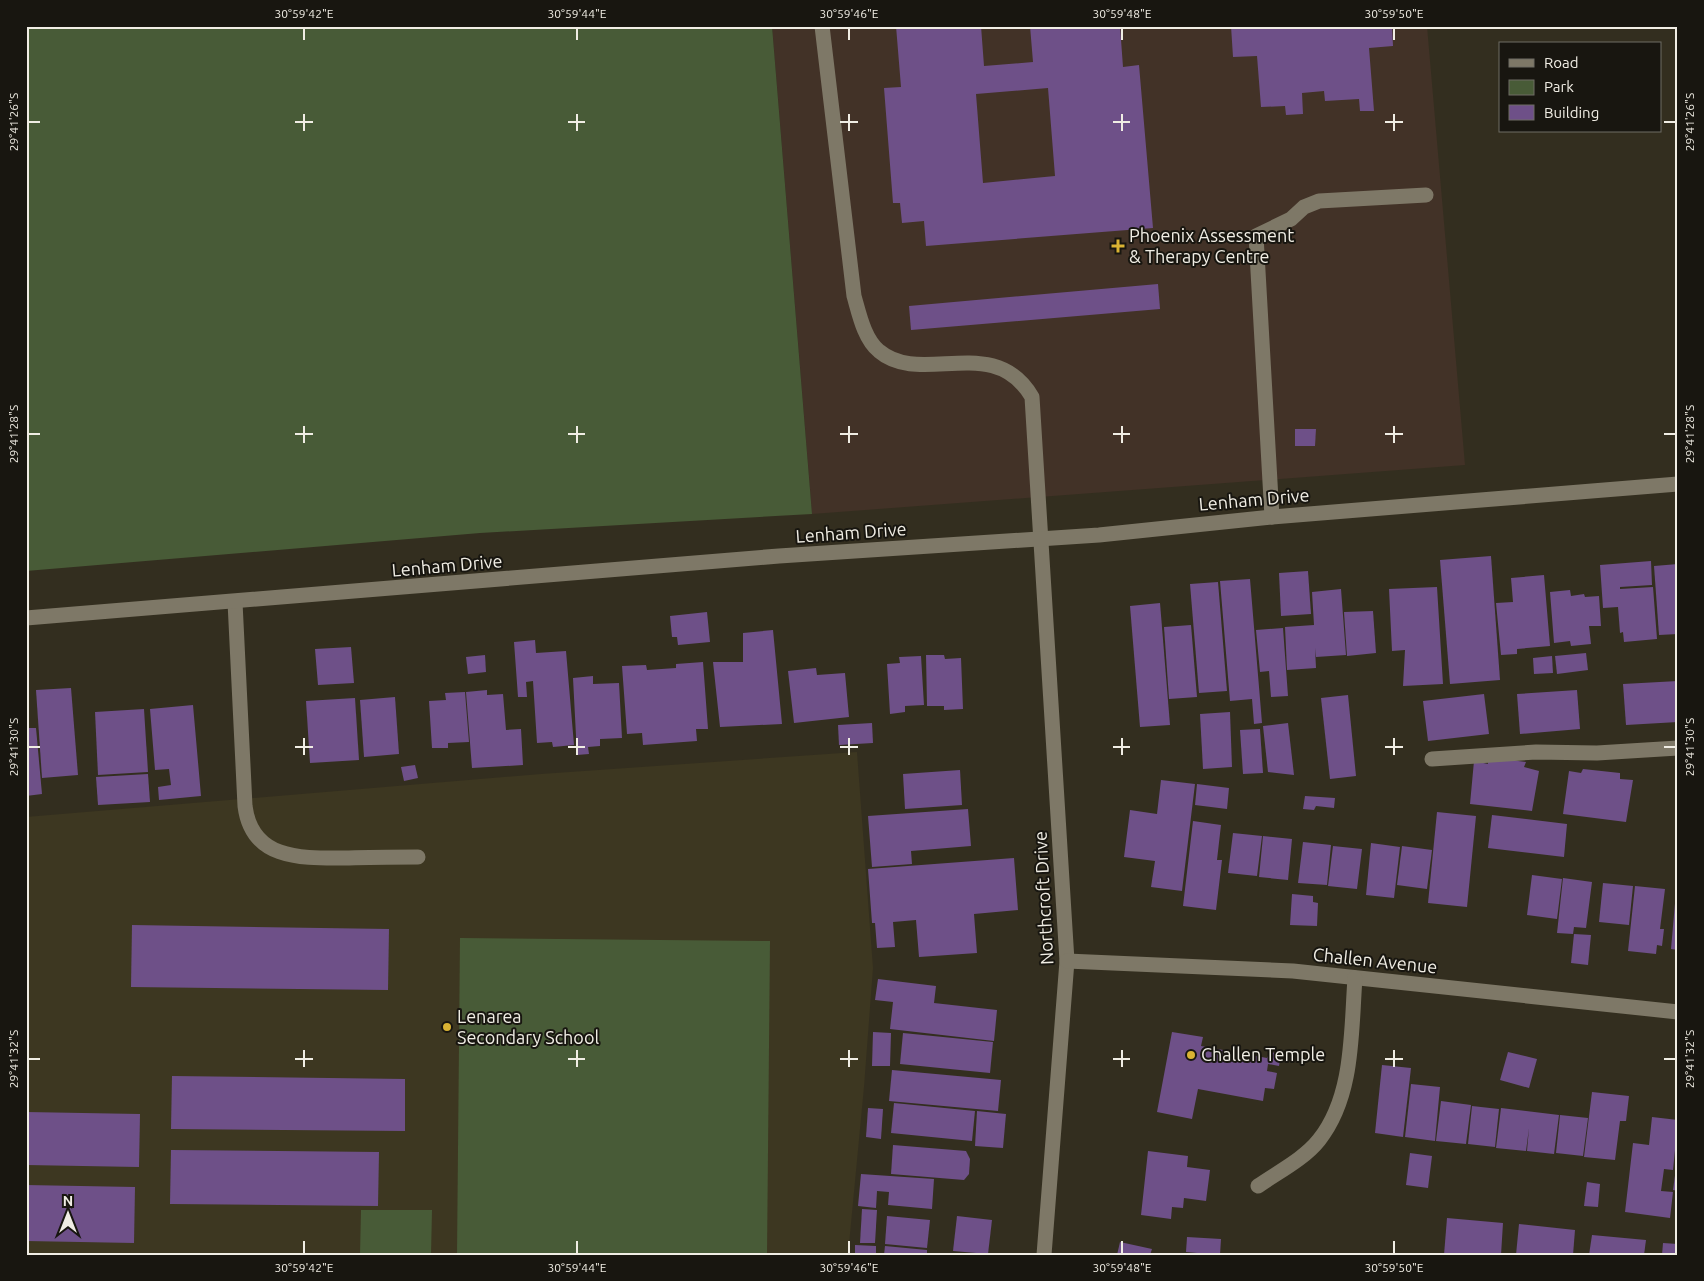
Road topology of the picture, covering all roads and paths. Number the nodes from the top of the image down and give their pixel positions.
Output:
1 (822, 26) edge
2 (1426, 195) dead end
3 (1678, 484) edge
4 (1272, 517) junction
5 (1042, 539) junction
6 (235, 602) junction
7 (26, 618) edge
8 (1678, 748) edge
9 (1432, 758) dead end
10 (418, 857) dead end
11 (1067, 961) junction
12 (1355, 978) junction
13 (1678, 1012) edge
14 (1258, 1186) dead end
15 (1044, 1255) edge

1 - 5 street, Northcroft Drive
2 - 4 street
3 - 4 street, Lenham Drive
4 - 5 street, Lenham Drive
5 - 6 street, Lenham Drive
5 - 11 street, Northcroft Drive
6 - 7 street, Lenham Drive
6 - 10 street
8 - 9 street
11 - 12 street, Challen Avenue
11 - 15 street, Northcroft Drive
12 - 13 street, Challen Avenue
12 - 14 street

